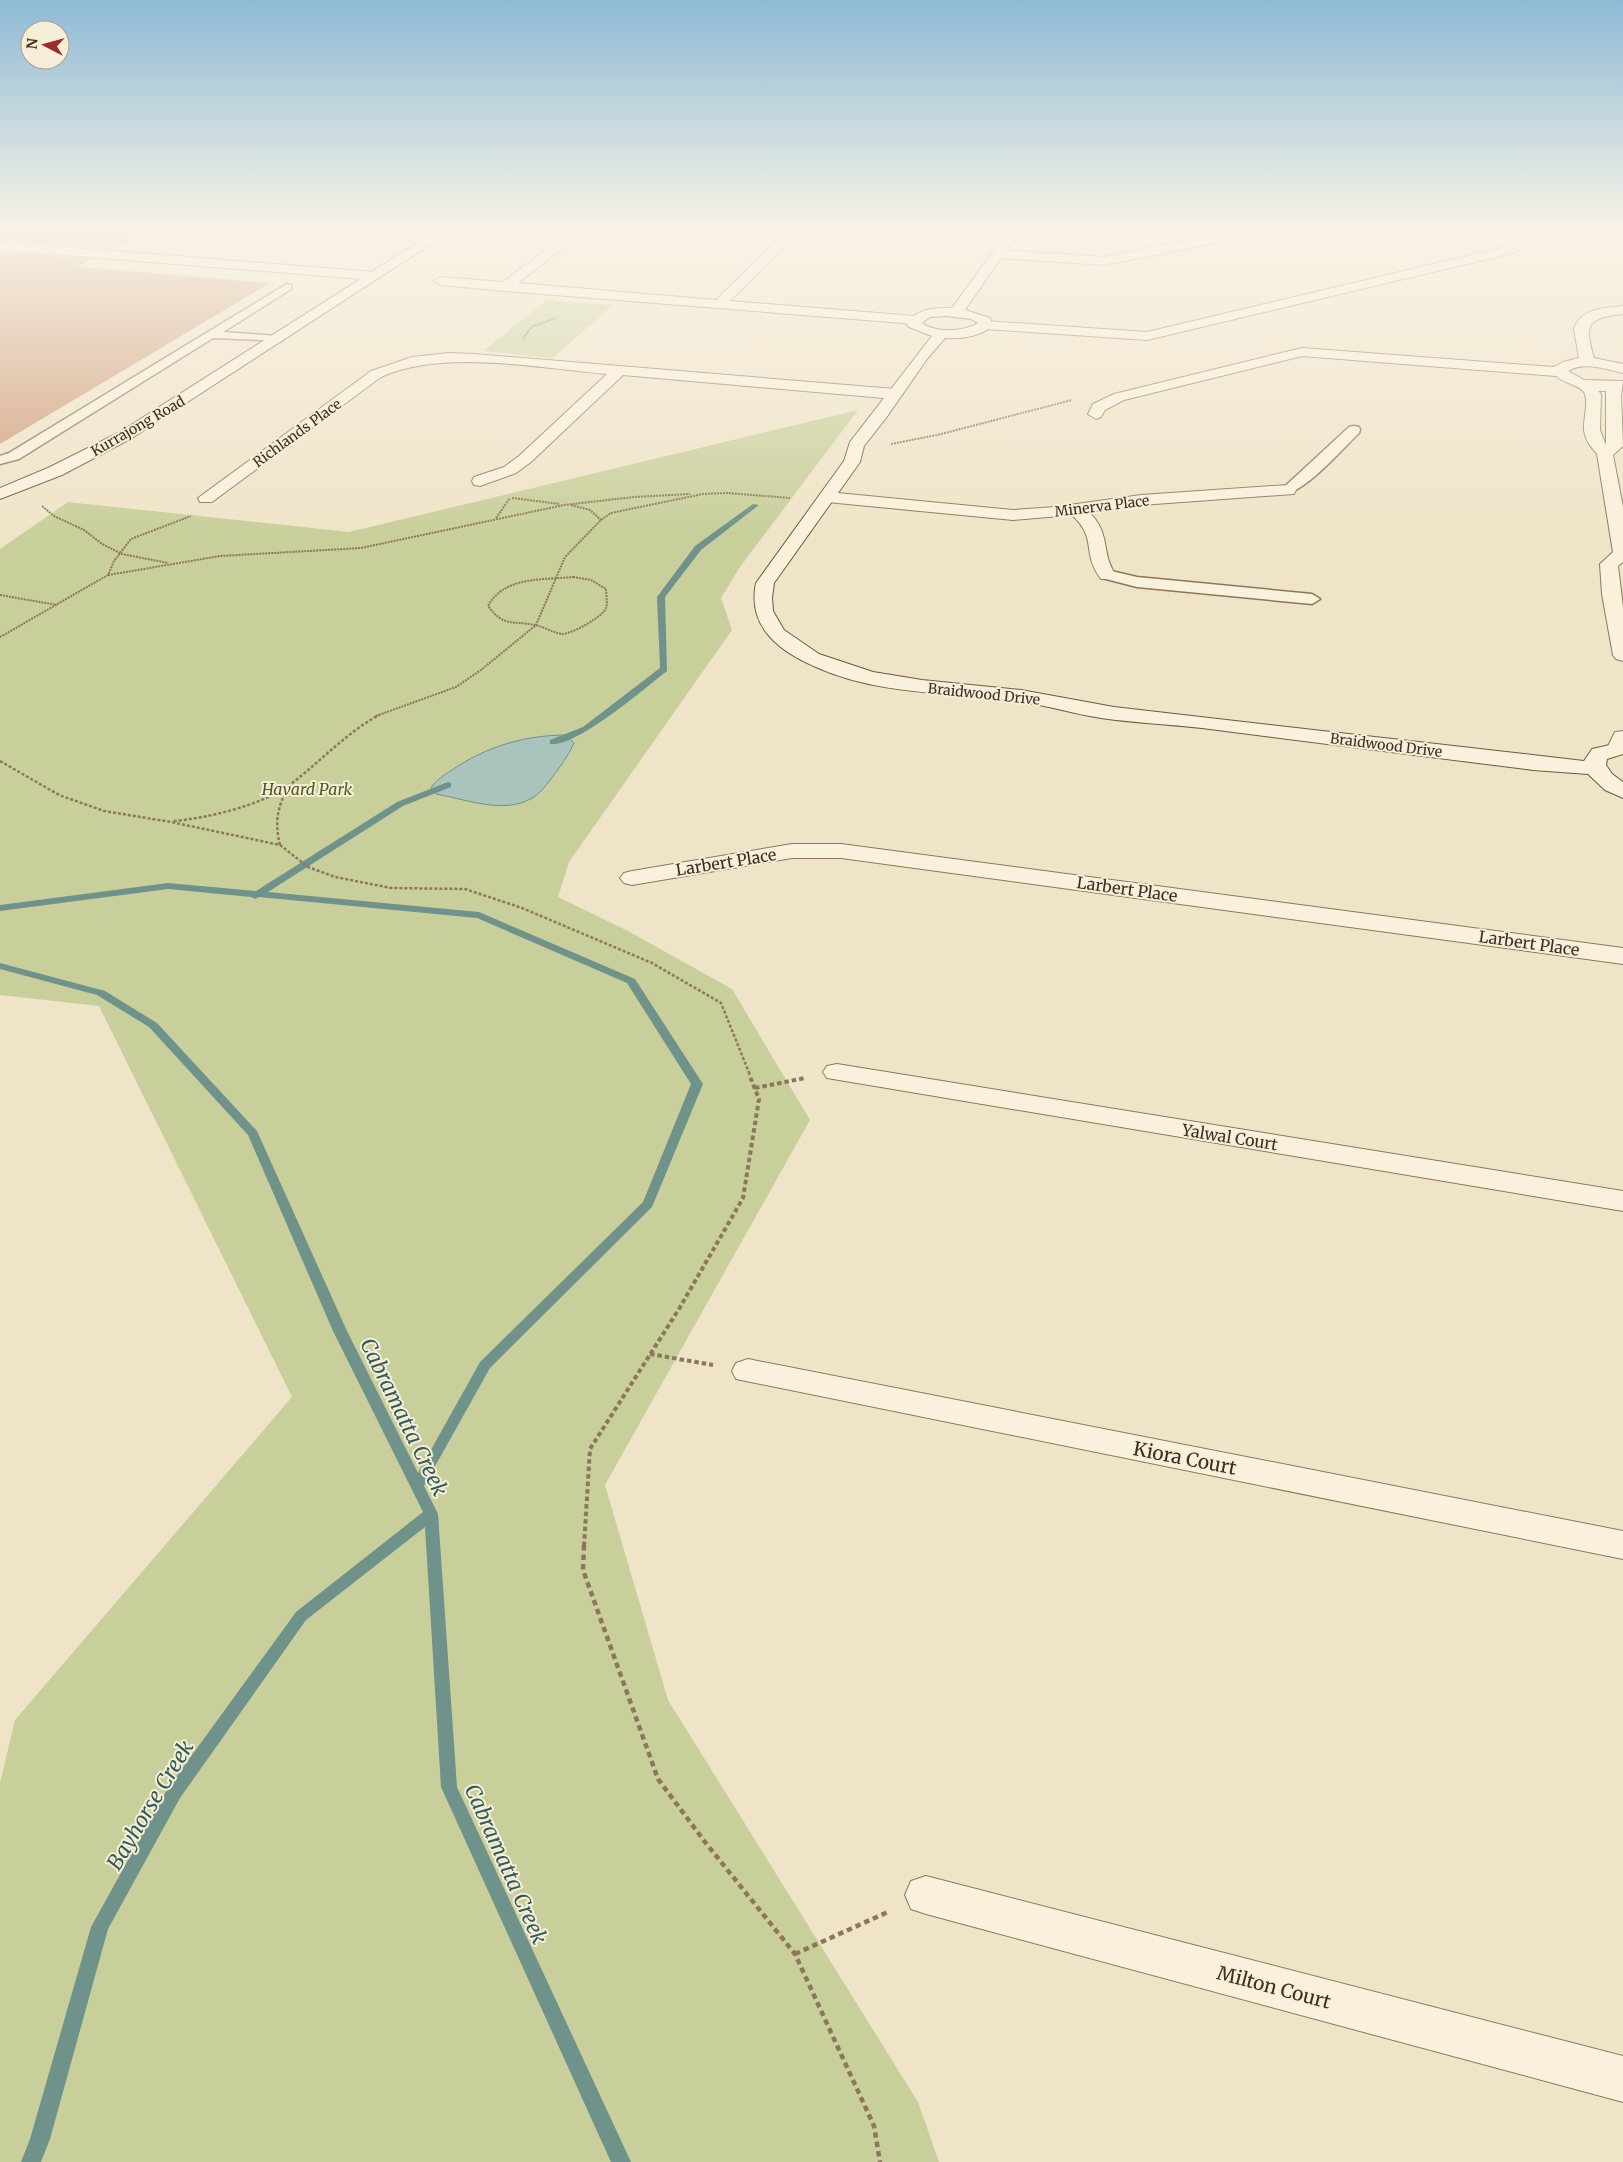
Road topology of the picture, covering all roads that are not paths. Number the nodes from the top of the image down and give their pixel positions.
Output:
1 (213, 332) edge
2 (289, 332) edge
3 (937, 332) edge
4 (971, 332) edge
5 (1070, 332) edge
6 (1164, 332) edge
7 (1581, 332) edge
8 (942, 333) junction
9 (210, 334) junction
10 (278, 339) junction
11 (1588, 363) junction
12 (1623, 369) edge
13 (620, 370) junction
14 (1560, 372) junction
15 (1586, 384) junction
16 (1619, 386) edge
17 (895, 394) junction
18 (1097, 411) road end
19 (1354, 430) dead end
20 (1605, 453) junction
21 (0, 460) edge
22 (480, 481) road end
23 (1288, 490) joint
24 (0, 494) edge
25 (827, 497) junction
26 (206, 498) road end
27 (1076, 509) junction
28 (1622, 556) edge
29 (1107, 576) joint
30 (1312, 599) dead end
31 (1620, 628) edge
32 (1623, 655) edge
33 (1621, 744) edge
34 (1594, 768) junction
35 (1623, 791) edge
36 (632, 878) dead end
37 (1623, 956) edge
38 (837, 1072) road end
39 (1623, 1201) edge
40 (748, 1372) road end
41 (1623, 1545) edge
42 (926, 1895) road end
43 (1623, 2079) edge

1 - 9 lane
2 - 10 street, Kurrajong Road
3 - 8 street
4 - 8 street
5 - 6 street
7 - 11 street
8 - 17 street, Braidwood Drive
9 - 10 lane
9 - 21 lane
10 - 24 street, Kurrajong Road
11 - 12 street
11 - 14 street
13 - 17 street, Richlands Place
13 - 22 street
13 - 26 street, Richlands Place
14 - 15 street
14 - 18 street
15 - 16 street
15 - 20 street
16 - 20 street
17 - 25 street, Braidwood Drive
19 - 23 lane, Minerva Place
20 - 28 street
23 - 27 street, Minerva Place
25 - 27 street, Minerva Place
25 - 34 street, Braidwood Drive
27 - 29 street
28 - 31 street
29 - 30 lane
31 - 32 street
33 - 34 street
34 - 35 street
36 - 37 street, Larbert Place
38 - 39 street, Yalwal Court
40 - 41 street, Kiora Court
42 - 43 street, Milton Court

